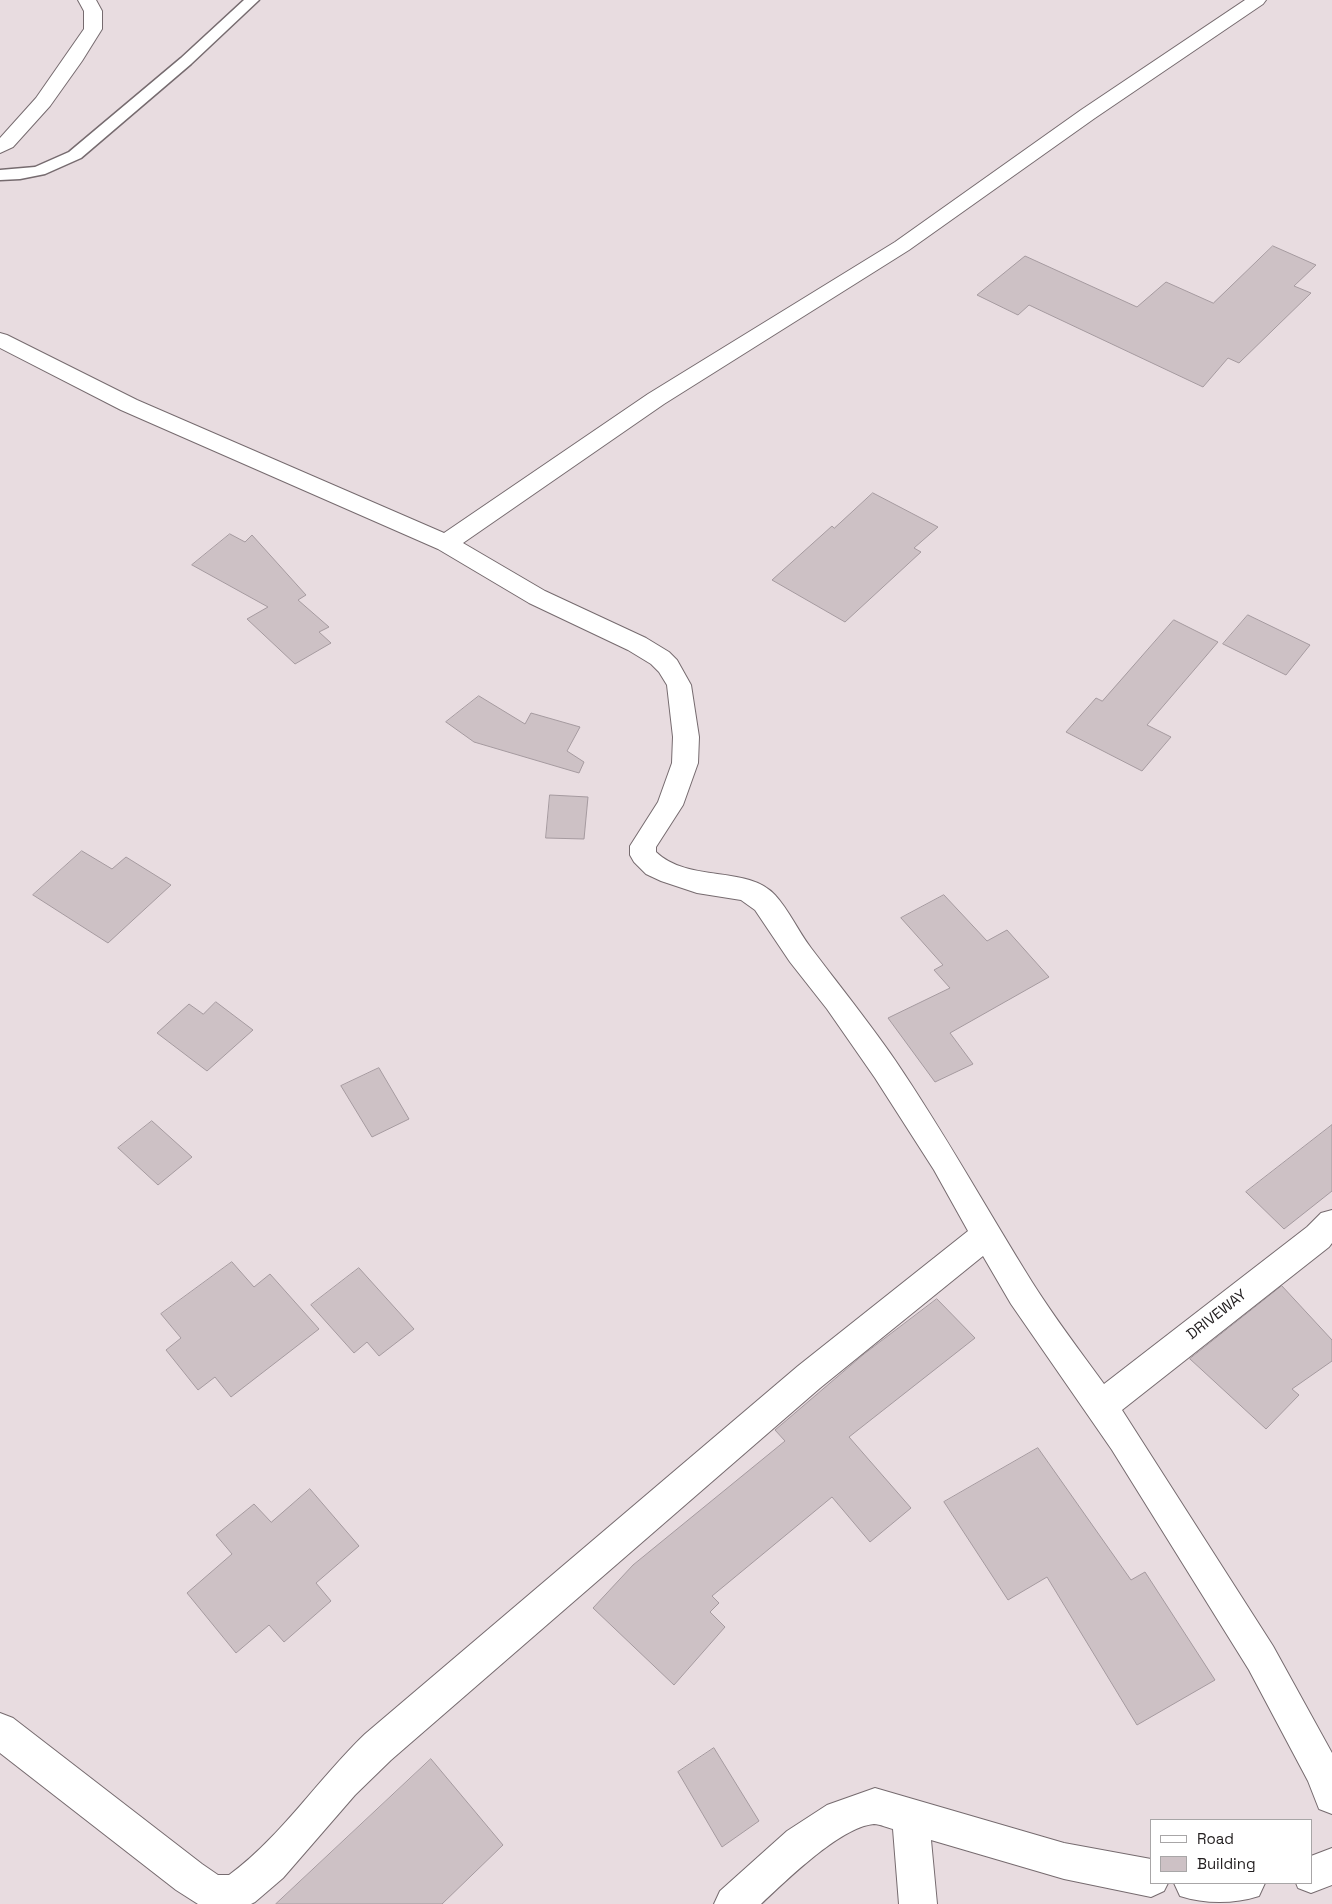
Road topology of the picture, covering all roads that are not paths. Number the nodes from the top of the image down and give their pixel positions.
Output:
1 (88, 0) edge
2 (252, 0) edge
3 (1257, 0) edge
4 (0, 147) edge
5 (0, 175) edge
6 (0, 340) edge
7 (446, 543) junction
8 (1332, 1223) edge
9 (987, 1234) junction
10 (1101, 1406) junction
11 (0, 1731) edge
12 (1332, 1796) edge
13 (910, 1816) junction
14 (1332, 1866) edge
15 (1312, 1875) edge
16 (1150, 1878) edge
17 (1201, 1884) edge
18 (1237, 1884) edge
19 (733, 1904) edge
20 (918, 1904) edge

1 - 4 street
2 - 5 lane
3 - 7 street
6 - 7 street
7 - 9 street
8 - 10 street, DRIVEWAY
9 - 10 street
9 - 11 street
10 - 12 street
13 - 16 street
13 - 19 street
13 - 20 street
14 - 15 street
17 - 18 street

